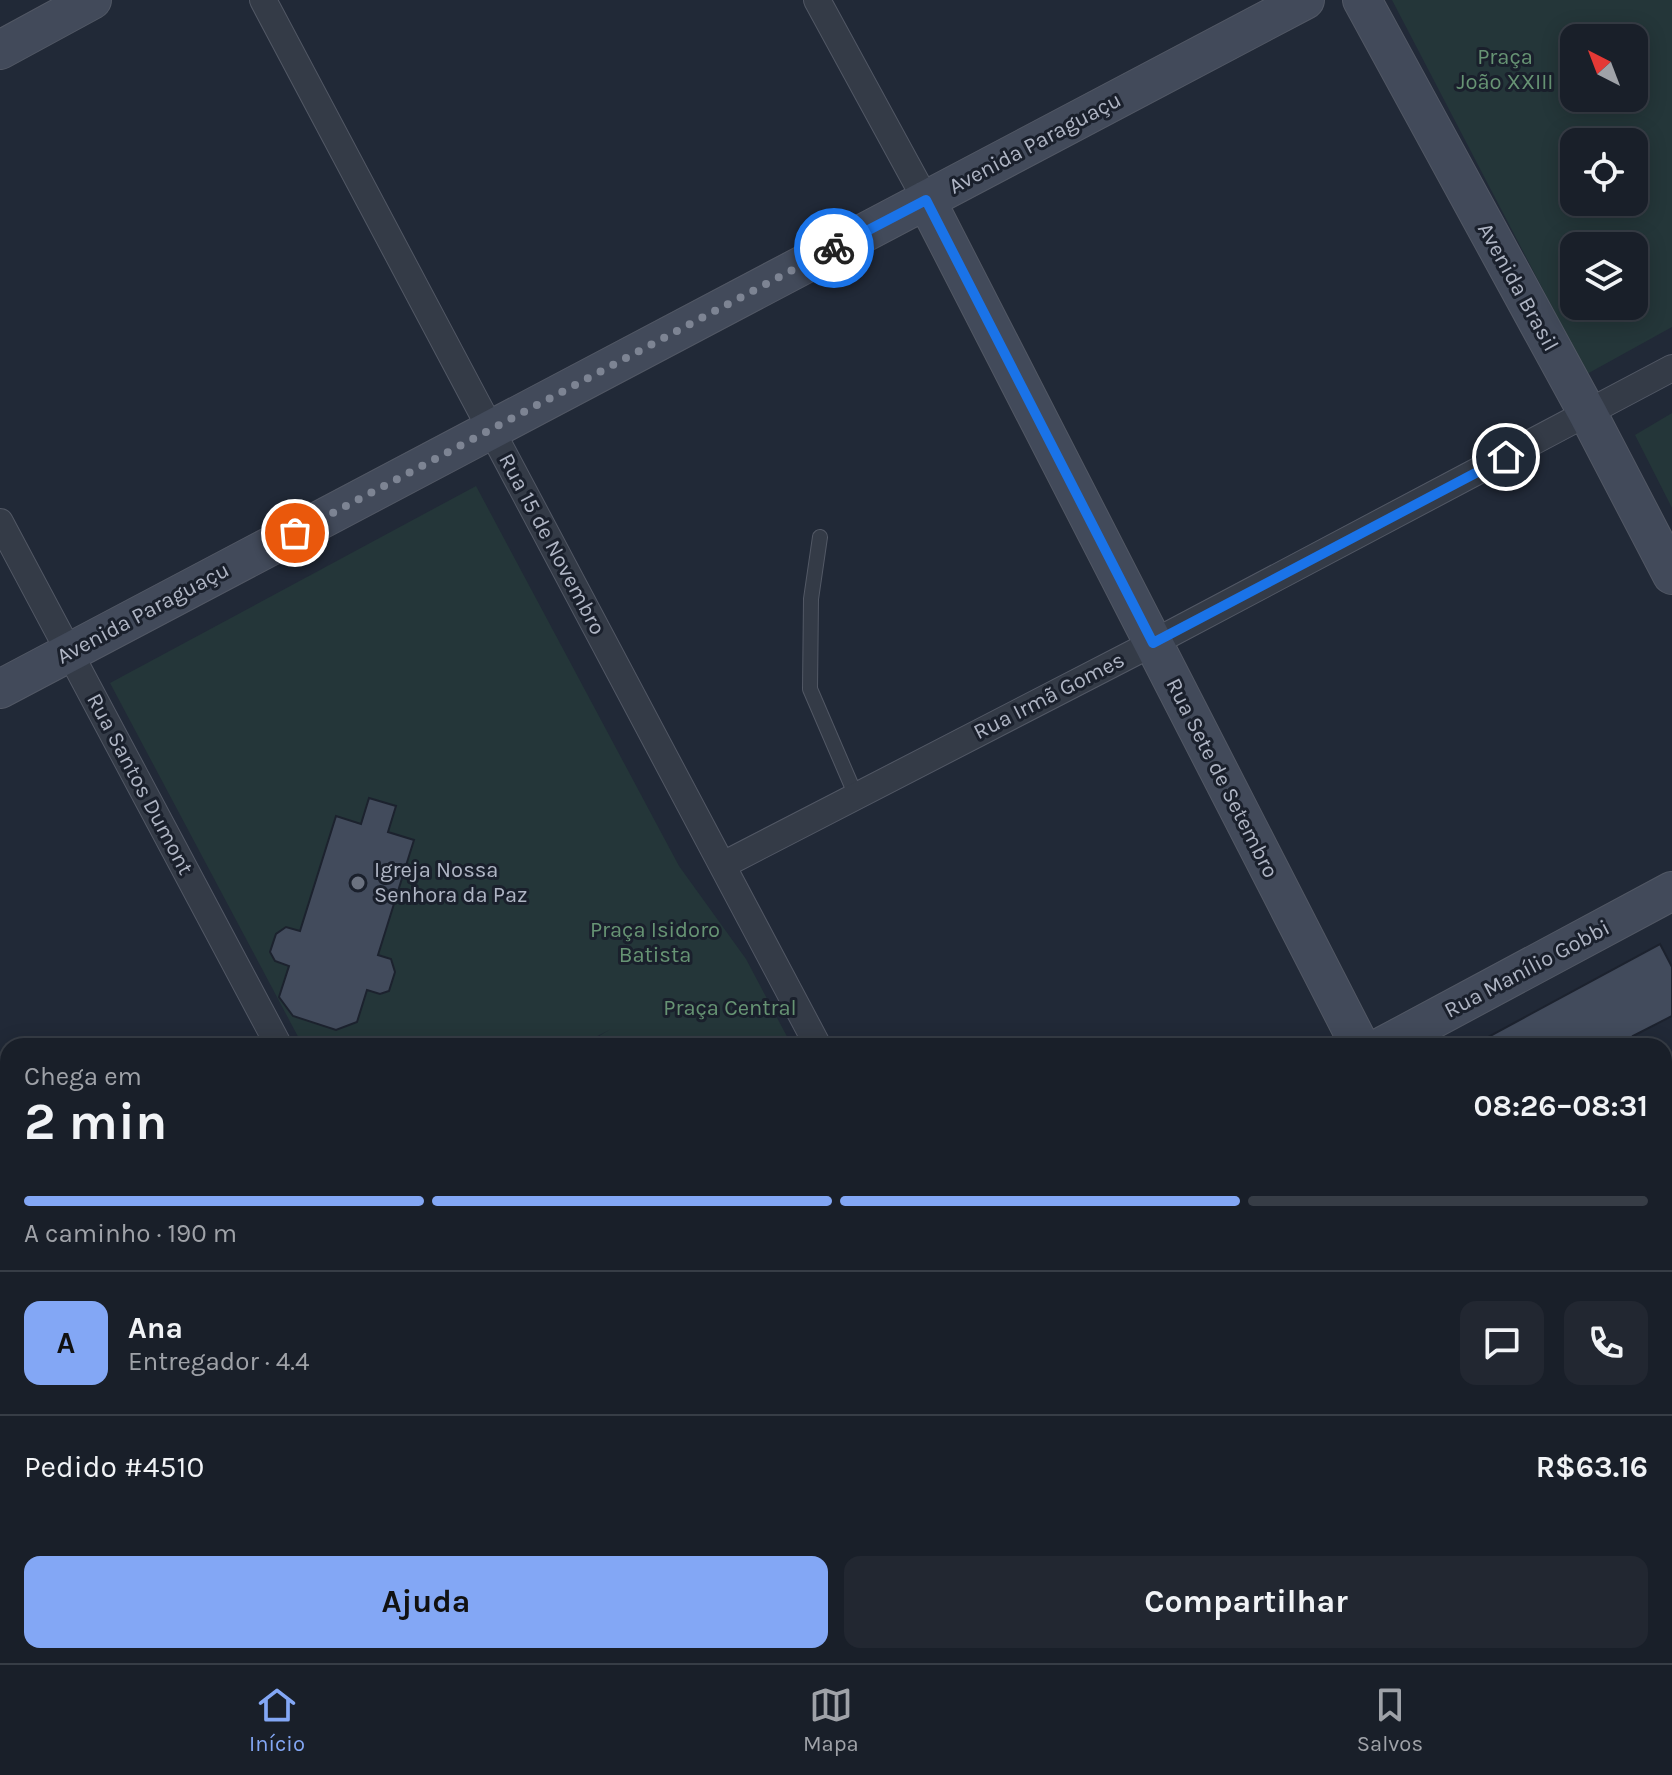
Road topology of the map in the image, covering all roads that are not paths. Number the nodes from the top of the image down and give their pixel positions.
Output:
1 (92, 0) edge
2 (263, 0) edge
3 (817, 0) edge
4 (1305, 0) edge
5 (1362, 0) edge
6 (0, 50) edge
7 (926, 200) junction
8 (1672, 368) edge
9 (1588, 414) junction
10 (491, 430) junction
11 (0, 522) edge
12 (820, 537) dead end
13 (1672, 575) edge
14 (1153, 643) junction
15 (70, 652) junction
16 (0, 689) edge
17 (856, 796) junction
18 (723, 865) junction
19 (1672, 891) edge
20 (275, 1038) edge
21 (814, 1038) edge
22 (1356, 1038) edge
23 (1398, 1038) edge

1 - 6 main road
2 - 10 street, Rua 15 de Novembro
3 - 7 street, Rua Sete de Setembro
4 - 7 main road, Avenida Paraguaçu
5 - 9 main road, Avenida Brasil
7 - 10 main road, Avenida Paraguaçu
7 - 14 main road, Rua Sete de Setembro
8 - 9 street, Rua Irmã Gomes
9 - 13 main road, Avenida Brasil
9 - 14 street, Rua Irmã Gomes
10 - 15 main road, Avenida Paraguaçu
10 - 18 street, Rua 15 de Novembro
11 - 15 street, Rua Santos Dumont
12 - 17 lane
14 - 17 street, Rua Irmã Gomes
14 - 22 main road, Rua Sete de Setembro
15 - 16 main road, Avenida Paraguaçu
15 - 20 street, Rua Santos Dumont
17 - 18 street, Rua Irmã Gomes
18 - 21 street, Rua 15 de Novembro
19 - 23 main road, Rua Manílio Gobbi

